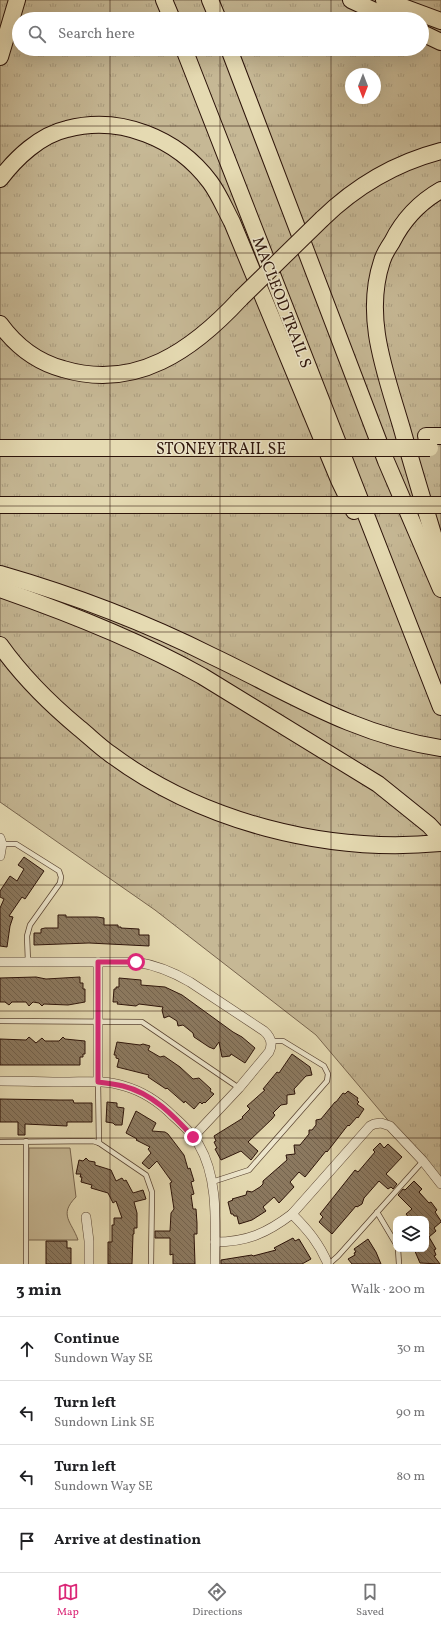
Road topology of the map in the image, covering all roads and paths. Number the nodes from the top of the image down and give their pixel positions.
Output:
1 (12, 0) edge
2 (17, 0) edge
3 (164, 0) edge
4 (210, 0) edge
5 (351, 0) edge
6 (384, 0) edge
7 (13, 12) edge
8 (169, 12) edge
9 (215, 12) edge
10 (377, 12) edge
11 (417, 12) edge
12 (12, 17) edge
13 (429, 17) edge
14 (441, 21) edge
15 (0, 28) edge
16 (429, 36) edge
17 (441, 42) edge
18 (187, 56) edge
19 (232, 56) edge
20 (0, 57) edge
21 (441, 150) edge
22 (0, 179) edge
23 (441, 190) edge
24 (0, 324) edge
25 (434, 442) edge
26 (0, 448) edge
27 (0, 505) edge
28 (441, 505) edge
29 (381, 556) junction
30 (0, 574) edge
31 (439, 583) edge
32 (0, 589) edge
33 (0, 645) edge
34 (441, 707) edge
35 (436, 747) edge
36 (441, 838) edge
37 (1, 841) edge
38 (441, 843) edge
39 (0, 856) edge
40 (0, 962) edge
41 (28, 962) junction
42 (98, 962) junction
43 (0, 1021) edge
44 (98, 1021) junction
45 (271, 1041) junction
46 (0, 1082) edge
47 (98, 1082) junction
48 (239, 1088) junction
49 (193, 1137) junction
50 (0, 1142) edge
51 (26, 1142) junction
52 (99, 1143) junction
53 (423, 1161) junction
54 (212, 1182) junction
55 (441, 1184) edge
56 (377, 1212) junction
57 (292, 1214) junction
58 (86, 1217) dead end
59 (393, 1239) edge
60 (215, 1242) junction
61 (398, 1252) edge
62 (26, 1264) edge
63 (89, 1264) edge
64 (151, 1264) edge
65 (215, 1264) edge
66 (329, 1264) edge
67 (399, 1264) edge

1 - 15 highway
2 - 7 highway
3 - 8 highway
4 - 9 highway
5 - 10 highway
6 - 11 highway
12 - 20 highway
13 - 14 highway
16 - 17 highway
18 - 29 highway, MACLEOD TRAIL S
19 - 31 highway
21 - 24 highway, bridge
22 - 29 highway
23 - 31 highway
25 - 26 highway, STONEY TRAIL SE, bridge
27 - 28 highway, bridge
29 - 34 highway
30 - 35 highway
32 - 36 highway
33 - 38 highway
37 - 39 street
37 - 41 lane
40 - 41 street
41 - 42 street
42 - 44 street
42 - 45 street
43 - 44 lane
44 - 47 street
44 - 48 lane
45 - 48 street
45 - 54 lane
46 - 47 street
47 - 49 street
47 - 52 lane
48 - 49 street
49 - 54 street
50 - 51 lane
51 - 52 lane
51 - 62 lane
52 - 64 lane
53 - 55 street
53 - 56 lane
53 - 57 street
54 - 60 street
56 - 59 lane
56 - 66 lane
57 - 60 street
57 - 66 street
58 - 63 street
60 - 65 street
61 - 67 lane

